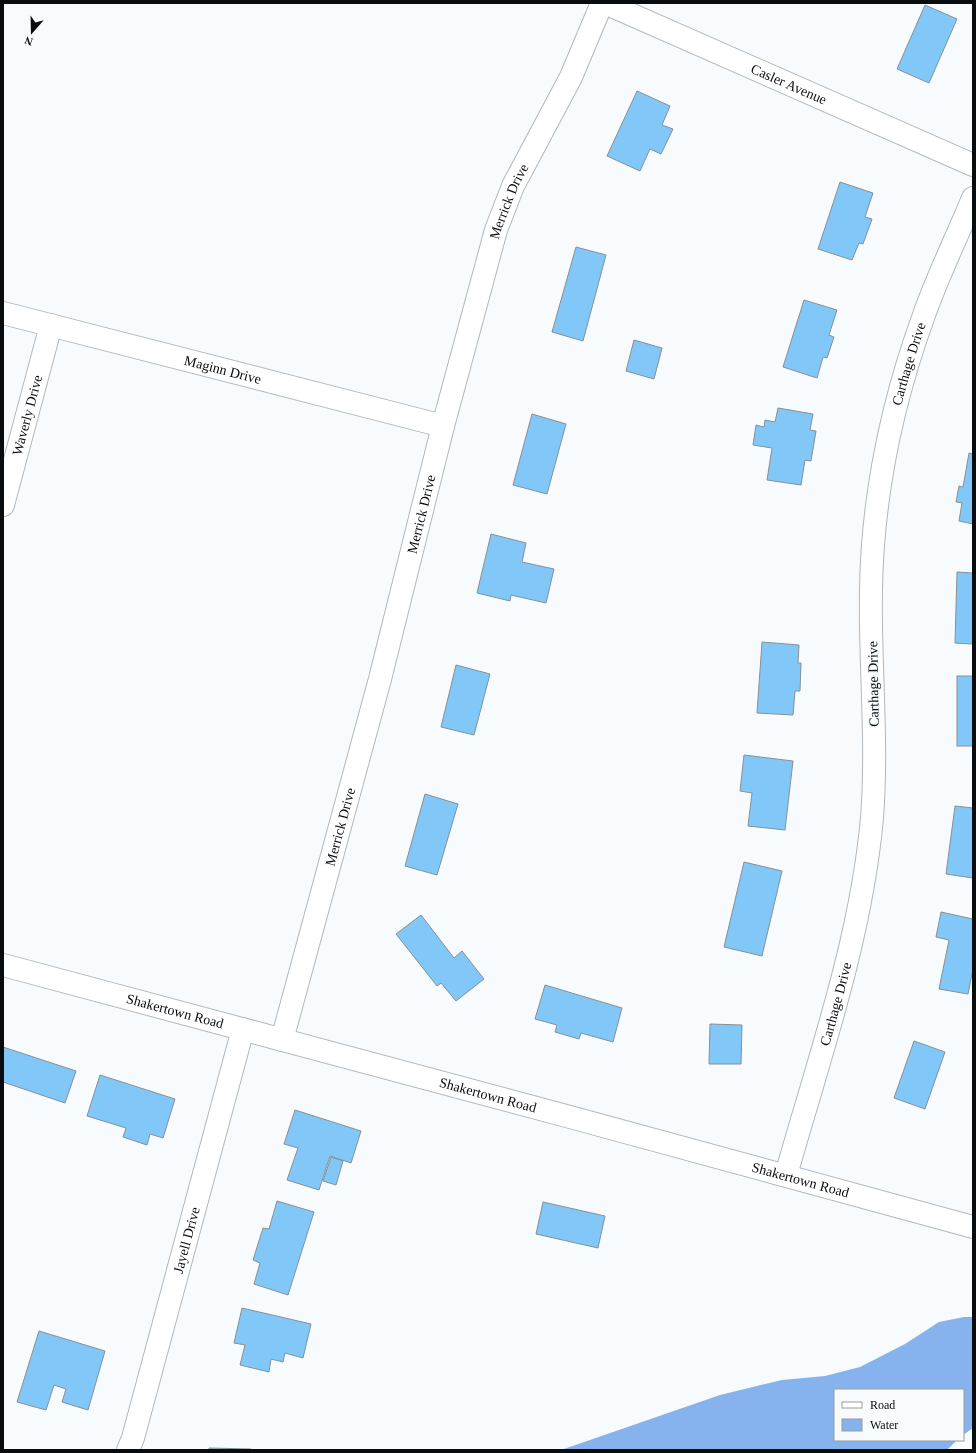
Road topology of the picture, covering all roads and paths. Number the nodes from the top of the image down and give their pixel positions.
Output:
1 (604, 3) edge
2 (973, 165) edge
3 (973, 198) edge
4 (3, 313) edge
5 (51, 325) junction
6 (444, 426) junction
7 (3, 505) edge
8 (3, 965) edge
9 (243, 1029) junction
10 (282, 1040) junction
11 (786, 1175) junction
12 (973, 1227) edge
13 (128, 1450) edge

1 - 2 street, Casler Avenue
1 - 6 street, Merrick Drive
3 - 11 street, Carthage Drive
4 - 5 street, Maginn Drive
5 - 6 street, Maginn Drive
5 - 7 street, Waverly Drive
6 - 10 street, Merrick Drive
8 - 9 street, Shakertown Road
9 - 10 street, Shakertown Road
9 - 13 street, Jayell Drive
10 - 11 street, Shakertown Road
11 - 12 street, Shakertown Road

